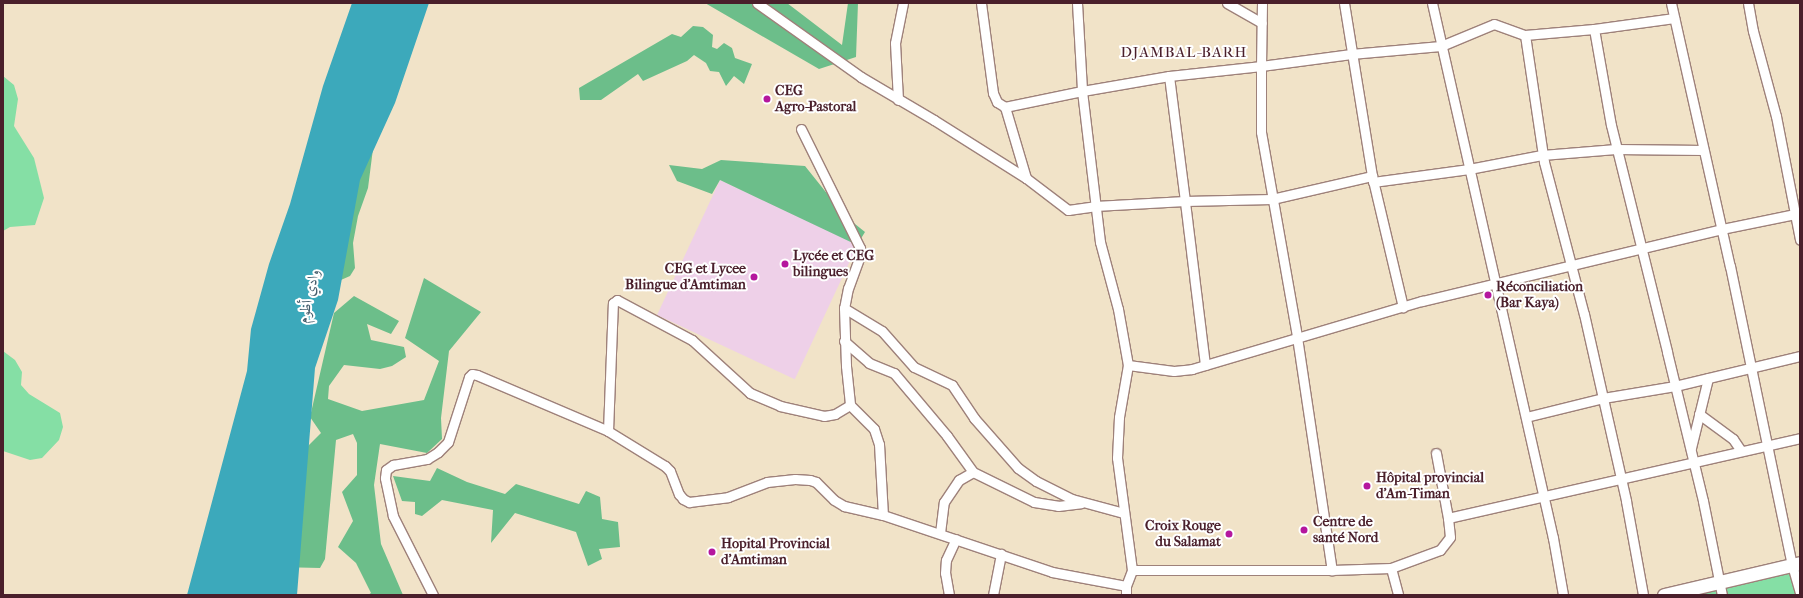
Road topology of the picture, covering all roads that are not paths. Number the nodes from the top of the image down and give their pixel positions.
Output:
1 (757, 3) edge
2 (903, 3) edge
3 (981, 3) edge
4 (1077, 3) edge
5 (1228, 3) edge
6 (1262, 3) edge
7 (1344, 3) edge
8 (1432, 3) edge
9 (1670, 3) edge
10 (1748, 3) edge
11 (1674, 18) junction
12 (1262, 23) junction
13 (1594, 29) junction
14 (1525, 35) junction
15 (1441, 46) junction
16 (1351, 54) junction
17 (1260, 66) junction
18 (1169, 76) junction
19 (1082, 91) junction
20 (898, 100) junction
21 (1005, 107) junction
22 (801, 130) dead end
23 (1616, 149) junction
24 (1703, 150) junction
25 (1542, 155) junction
26 (1469, 169) junction
27 (1026, 178) junction
28 (1372, 179) junction
29 (1272, 199) junction
30 (1185, 201) junction
31 (1095, 206) junction
32 (1797, 214) edge
33 (1722, 230) junction
34 (1800, 240) edge
35 (1641, 248) junction
36 (1571, 265) junction
37 (1496, 284) junction
38 (1403, 306) junction
39 (844, 308) junction
40 (1297, 337) junction
41 (844, 341) junction
42 (1800, 356) edge
43 (1128, 365) junction
44 (1205, 365) junction
45 (1751, 366) junction
46 (1708, 378) junction
47 (1675, 386) junction
48 (1603, 398) junction
49 (850, 405) junction
50 (1699, 414) junction
51 (1526, 417) junction
52 (608, 431) junction
53 (1800, 438) edge
54 (1767, 445) junction
55 (1690, 449) junction
56 (1741, 451) junction
57 (1436, 453) dead end
58 (1693, 463) junction
59 (972, 472) junction
60 (1621, 478) junction
61 (1544, 496) junction
62 (1085, 503) junction
63 (1124, 513) junction
64 (883, 515) junction
65 (1448, 518) junction
66 (940, 533) junction
67 (956, 539) junction
68 (1001, 554) junction
69 (1796, 564) edge
70 (1391, 568) junction
71 (1132, 570) junction
72 (1332, 570) junction
73 (1719, 582) junction
74 (1126, 590) edge
75 (1800, 593) edge
76 (433, 595) edge
77 (949, 595) edge
78 (993, 595) edge
79 (1398, 595) edge
80 (1563, 595) edge
81 (1643, 595) edge
82 (1664, 595) edge
83 (1722, 595) edge

1 - 20 street
2 - 20 street
3 - 21 street
4 - 19 street
5 - 12 street
6 - 12 street
7 - 16 street
8 - 15 street
9 - 11 street
10 - 32 street
11 - 13 street
11 - 24 street
12 - 17 street
13 - 14 street
13 - 23 street
14 - 15 street
14 - 25 street
15 - 16 street
15 - 26 street
16 - 17 street
16 - 28 street
17 - 18 street
17 - 29 street
18 - 19 street
18 - 30 street
19 - 21 street
19 - 31 street
20 - 27 street
21 - 27 street
22 - 39 street
23 - 24 street
23 - 25 street
23 - 35 street
24 - 33 street
25 - 26 street
25 - 36 street
26 - 28 street
26 - 37 street
27 - 31 street
28 - 29 street
28 - 38 street
29 - 30 street
29 - 40 street
30 - 31 street
30 - 44 street
31 - 43 street
32 - 33 street
32 - 34 street
33 - 35 street
33 - 45 street
35 - 36 street
35 - 47 street
36 - 37 street
36 - 48 street
37 - 38 street
37 - 51 street
38 - 40 street
39 - 41 street
39 - 62 street
40 - 44 street
40 - 72 street
41 - 49 street
41 - 59 street
42 - 45 street
43 - 44 street
43 - 63 street
45 - 46 street
45 - 54 street
46 - 47 street
46 - 50 street
47 - 48 street
47 - 55 street
48 - 51 street
48 - 60 street
49 - 52 street
49 - 64 street
50 - 55 street
50 - 56 street
51 - 61 street
52 - 64 street
52 - 76 street
53 - 54 street
54 - 56 street
54 - 69 street
55 - 58 street
56 - 58 street
57 - 65 street
58 - 60 street
58 - 73 street
59 - 62 street
59 - 66 street
60 - 61 street
60 - 81 street
61 - 65 street
61 - 80 street
62 - 63 street
63 - 71 street
64 - 66 street
65 - 70 street
66 - 67 street
67 - 68 street
67 - 77 street
68 - 74 street
68 - 78 street
69 - 73 main road
69 - 75 street
70 - 72 street
70 - 79 street
71 - 72 street
71 - 74 street
73 - 82 main road
73 - 83 street

